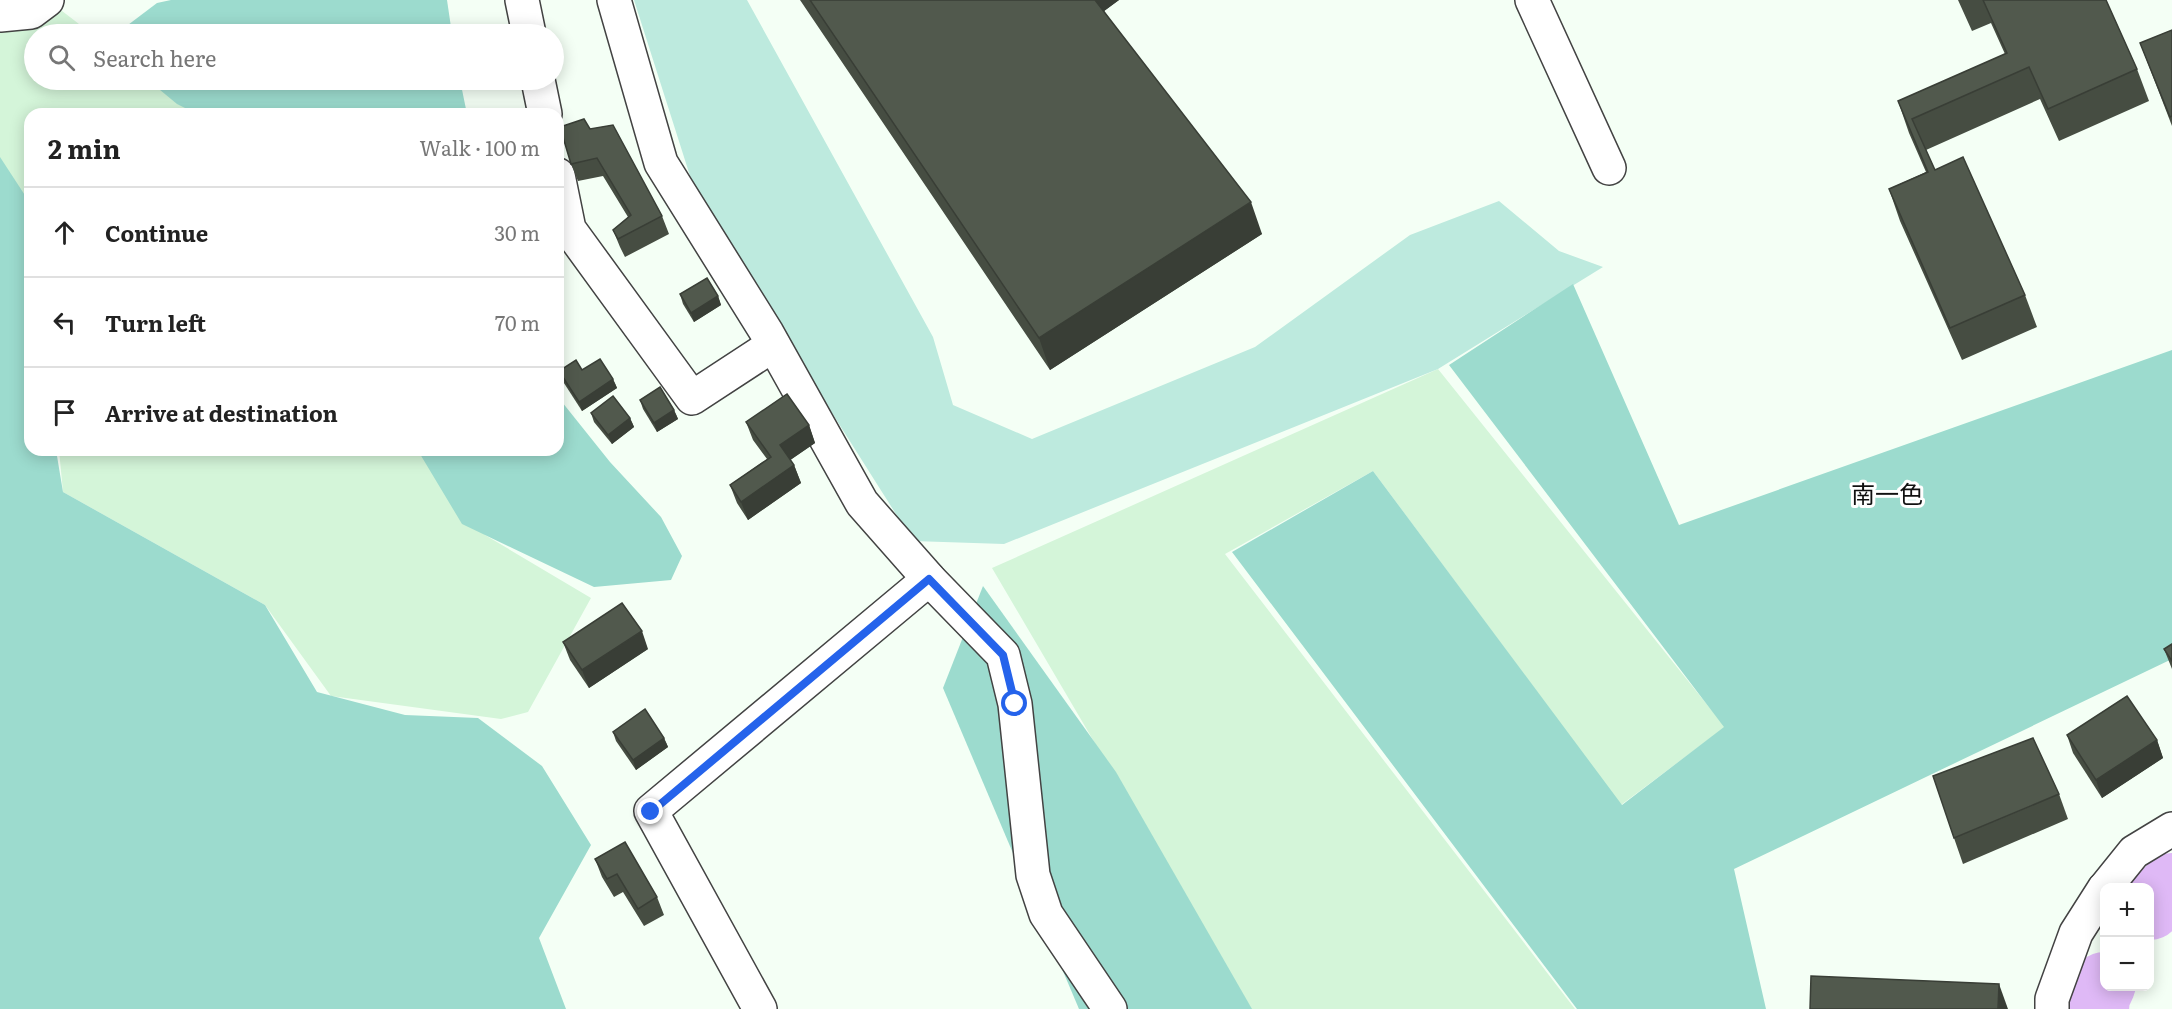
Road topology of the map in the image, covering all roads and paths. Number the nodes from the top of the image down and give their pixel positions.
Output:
1 (47, 0) edge
2 (522, 0) edge
3 (614, 0) edge
4 (1532, 0) edge
5 (0, 15) edge
6 (527, 24) edge
7 (540, 90) edge
8 (545, 108) edge
9 (1609, 168) dead end
10 (564, 204) edge
11 (773, 345) junction
12 (929, 579) junction
13 (2172, 829) edge
14 (2109, 883) edge
15 (2100, 896) edge
16 (760, 1009) edge
17 (1110, 1009) edge
18 (2052, 1009) edge

1 - 5 street
2 - 6 street
3 - 11 street
4 - 9 street
7 - 8 street
10 - 11 street
11 - 12 street
12 - 16 street
12 - 17 street
13 - 14 street
15 - 18 street

